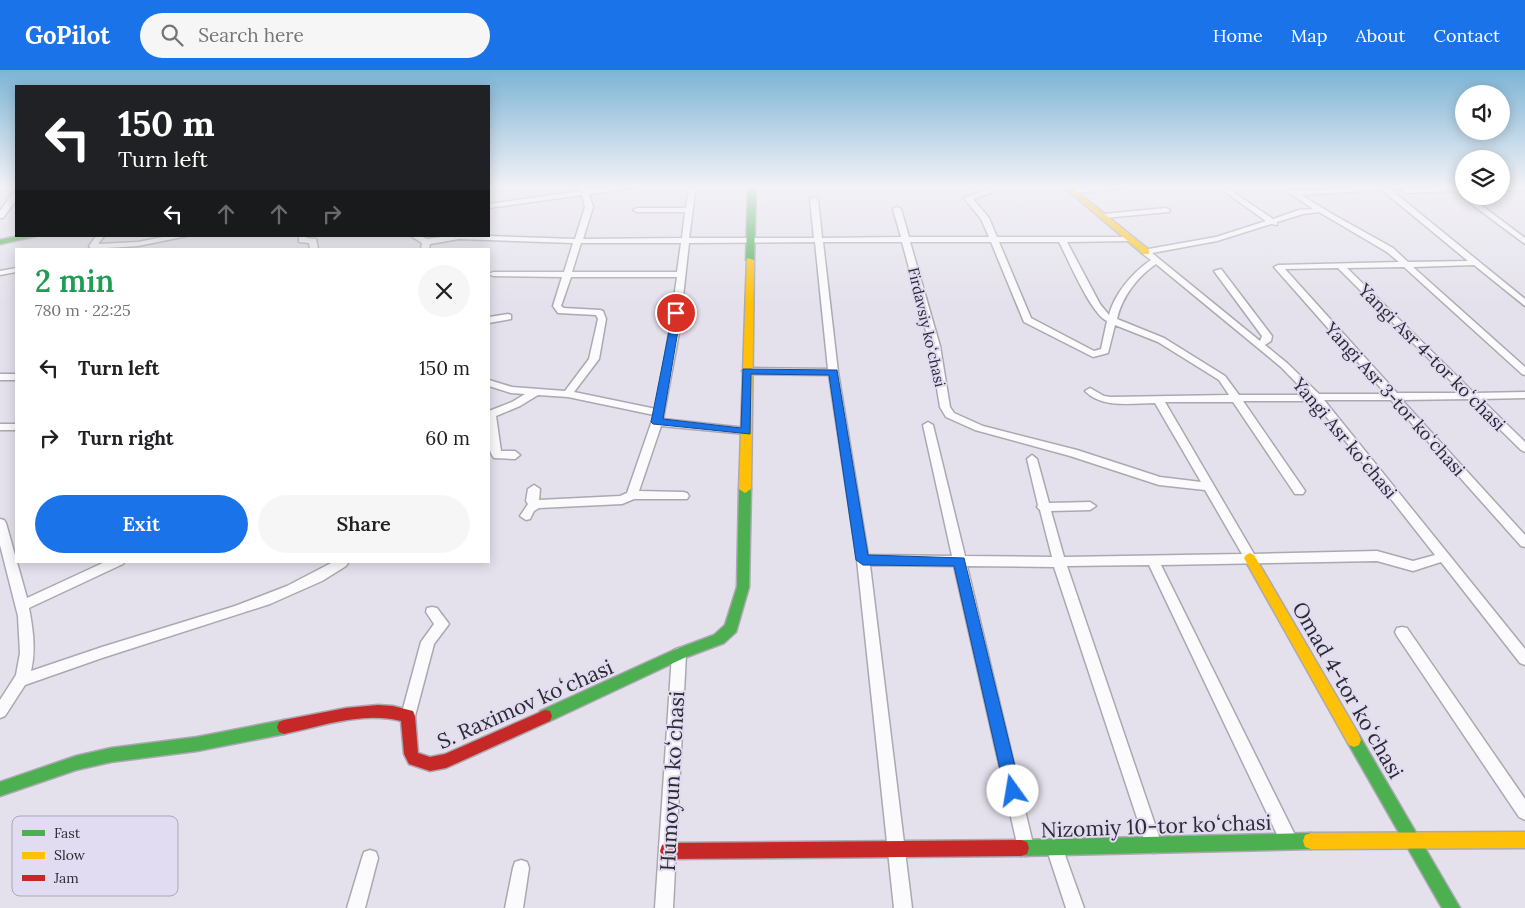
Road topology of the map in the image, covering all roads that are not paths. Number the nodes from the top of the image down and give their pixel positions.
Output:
1 (583, 225) edge
2 (688, 225) edge
3 (751, 225) edge
4 (818, 225) edge
5 (902, 225) edge
6 (988, 225) edge
7 (1114, 225) edge
8 (1266, 225) edge
9 (1346, 225) edge
10 (1429, 225) edge
11 (1504, 225) edge
12 (15, 234) edge
13 (0, 237) edge
14 (27, 237) edge
15 (99, 237) edge
16 (177, 237) edge
17 (303, 237) edge
18 (416, 237) edge
19 (1129, 239) junction
20 (906, 240) junction
21 (995, 240) junction
22 (1062, 240) junction
23 (578, 241) junction
24 (820, 241) junction
25 (0, 242) edge
26 (686, 242) junction
27 (750, 242) junction
28 (1525, 242) edge
29 (426, 246) edge
30 (95, 248) edge
31 (314, 248) edge
32 (1146, 252) junction
33 (1157, 260) junction
34 (1476, 263) junction
35 (1405, 264) junction
36 (1339, 265) junction
37 (15, 270) edge
38 (1218, 271) dead end
39 (0, 273) edge
40 (493, 274) dead end
41 (567, 275) junction
42 (681, 275) junction
43 (1525, 303) edge
44 (508, 317) dead end
45 (490, 320) edge
46 (1111, 321) junction
47 (1259, 346) junction
48 (747, 372) junction
49 (833, 372) junction
50 (1525, 372) edge
51 (0, 377) edge
52 (15, 377) edge
53 (490, 384) edge
54 (1090, 390) dead end
55 (536, 392) junction
56 (568, 394) junction
57 (1525, 395) edge
58 (1472, 396) junction
59 (1316, 398) junction
60 (1394, 398) junction
61 (1236, 399) junction
62 (1159, 400) junction
63 (490, 415) edge
64 (658, 417) junction
65 (928, 425) dead end
66 (0, 427) edge
67 (15, 427) edge
68 (746, 432) junction
69 (1525, 448) edge
70 (515, 455) dead end
71 (1032, 459) dead end
72 (1210, 487) junction
73 (534, 489) dead end
74 (1299, 491) dead end
75 (632, 495) junction
76 (683, 496) dead end
77 (538, 504) junction
78 (1090, 506) dead end
79 (1043, 507) junction
80 (526, 516) dead end
81 (0, 523) edge
82 (1525, 543) edge
83 (1443, 557) junction
84 (1250, 558) junction
85 (863, 560) junction
86 (1153, 560) junction
87 (960, 561) junction
88 (1059, 562) junction
89 (115, 563) edge
90 (342, 564) dead end
91 (22, 606) junction
92 (432, 612) dead end
93 (1402, 632) dead end
94 (679, 654) junction
95 (1525, 659) edge
96 (11, 689) edge
97 (0, 712) edge
98 (408, 716) junction
99 (0, 789) edge
100 (1525, 812) edge
101 (1525, 840) edge
102 (1289, 841) junction
103 (1414, 842) junction
104 (1154, 845) junction
105 (1054, 847) junction
106 (896, 848) junction
107 (1026, 848) junction
108 (668, 851) junction
109 (370, 858) dead end
110 (521, 868) dead end
111 (356, 908) edge
112 (514, 908) edge
113 (664, 908) edge
114 (903, 908) edge
115 (1075, 908) edge
116 (1451, 908) edge

1 - 23 street
2 - 26 street
3 - 27 street, S. Raximov koʻchasi
4 - 24 street
5 - 20 street, Firdavsiy koʻchasi
6 - 21 street
7 - 19 street
8 - 32 street
9 - 35 street
10 - 34 street
11 - 28 street
12 - 13 street
14 - 25 street
15 - 30 street
16 - 30 street
17 - 31 street
18 - 29 street
19 - 22 street
19 - 32 street
20 - 21 street
20 - 24 street
20 - 72 street, Firdavsiy koʻchasi
21 - 22 street
21 - 46 street
22 - 46 street
23 - 26 street
23 - 29 street
23 - 41 street
24 - 27 street
24 - 49 street
26 - 27 street
26 - 42 street
27 - 48 street, S. Raximov koʻchasi
32 - 33 street, Yangi Asr koʻchasi
33 - 46 street
33 - 47 street, Yangi Asr koʻchasi
34 - 35 street
34 - 43 street
35 - 36 street
35 - 50 street
36 - 58 street, Yangi Asr 4-tor koʻchasi
36 - 60 street, Yangi Asr 3-tor koʻchasi
37 - 39 street
38 - 47 street
40 - 41 street
41 - 42 street
41 - 56 street
42 - 64 street
44 - 45 street
46 - 61 street
47 - 59 street, Yangi Asr koʻchasi
48 - 49 street
48 - 68 street, S. Raximov koʻchasi
49 - 85 street
51 - 52 street
53 - 55 street
54 - 62 street
55 - 56 street
55 - 63 street
56 - 64 street
57 - 58 street
58 - 60 street
58 - 69 street, Yangi Asr 4-tor koʻchasi
59 - 60 street
59 - 61 street
59 - 83 street, Yangi Asr koʻchasi
60 - 82 street, Yangi Asr 3-tor koʻchasi
61 - 62 street
61 - 74 street
62 - 72 street
63 - 70 street
64 - 68 street
64 - 75 street
65 - 87 street
66 - 67 street
68 - 94 street, S. Raximov koʻchasi
71 - 79 street
72 - 84 street
73 - 77 street
75 - 76 street
75 - 77 street
77 - 80 street
78 - 79 street
79 - 88 street
81 - 91 street
83 - 84 street
83 - 95 street, Yangi Asr koʻchasi
84 - 86 street
84 - 103 street, Omad 4-tor koʻchasi
85 - 87 street
85 - 106 street
86 - 88 street
86 - 102 street
87 - 88 street
87 - 107 street
88 - 104 street
89 - 91 street
90 - 96 street
91 - 96 street
92 - 98 street
93 - 100 street
94 - 98 street, S. Raximov koʻchasi
94 - 108 street, Humoyun koʻchasi
96 - 97 street
98 - 99 street
101 - 103 street, Nizomiy 10-tor koʻchasi
102 - 103 street, Nizomiy 10-tor koʻchasi
102 - 104 street, Nizomiy 10-tor koʻchasi
103 - 116 street, Omad 4-tor koʻchasi
104 - 105 street, Nizomiy 10-tor koʻchasi
105 - 107 street, Nizomiy 10-tor koʻchasi
105 - 115 street
106 - 107 street, Nizomiy 10-tor koʻchasi
106 - 108 street, Nizomiy 10-tor koʻchasi
106 - 114 street
108 - 113 street, Humoyun koʻchasi
109 - 111 street
110 - 112 street

